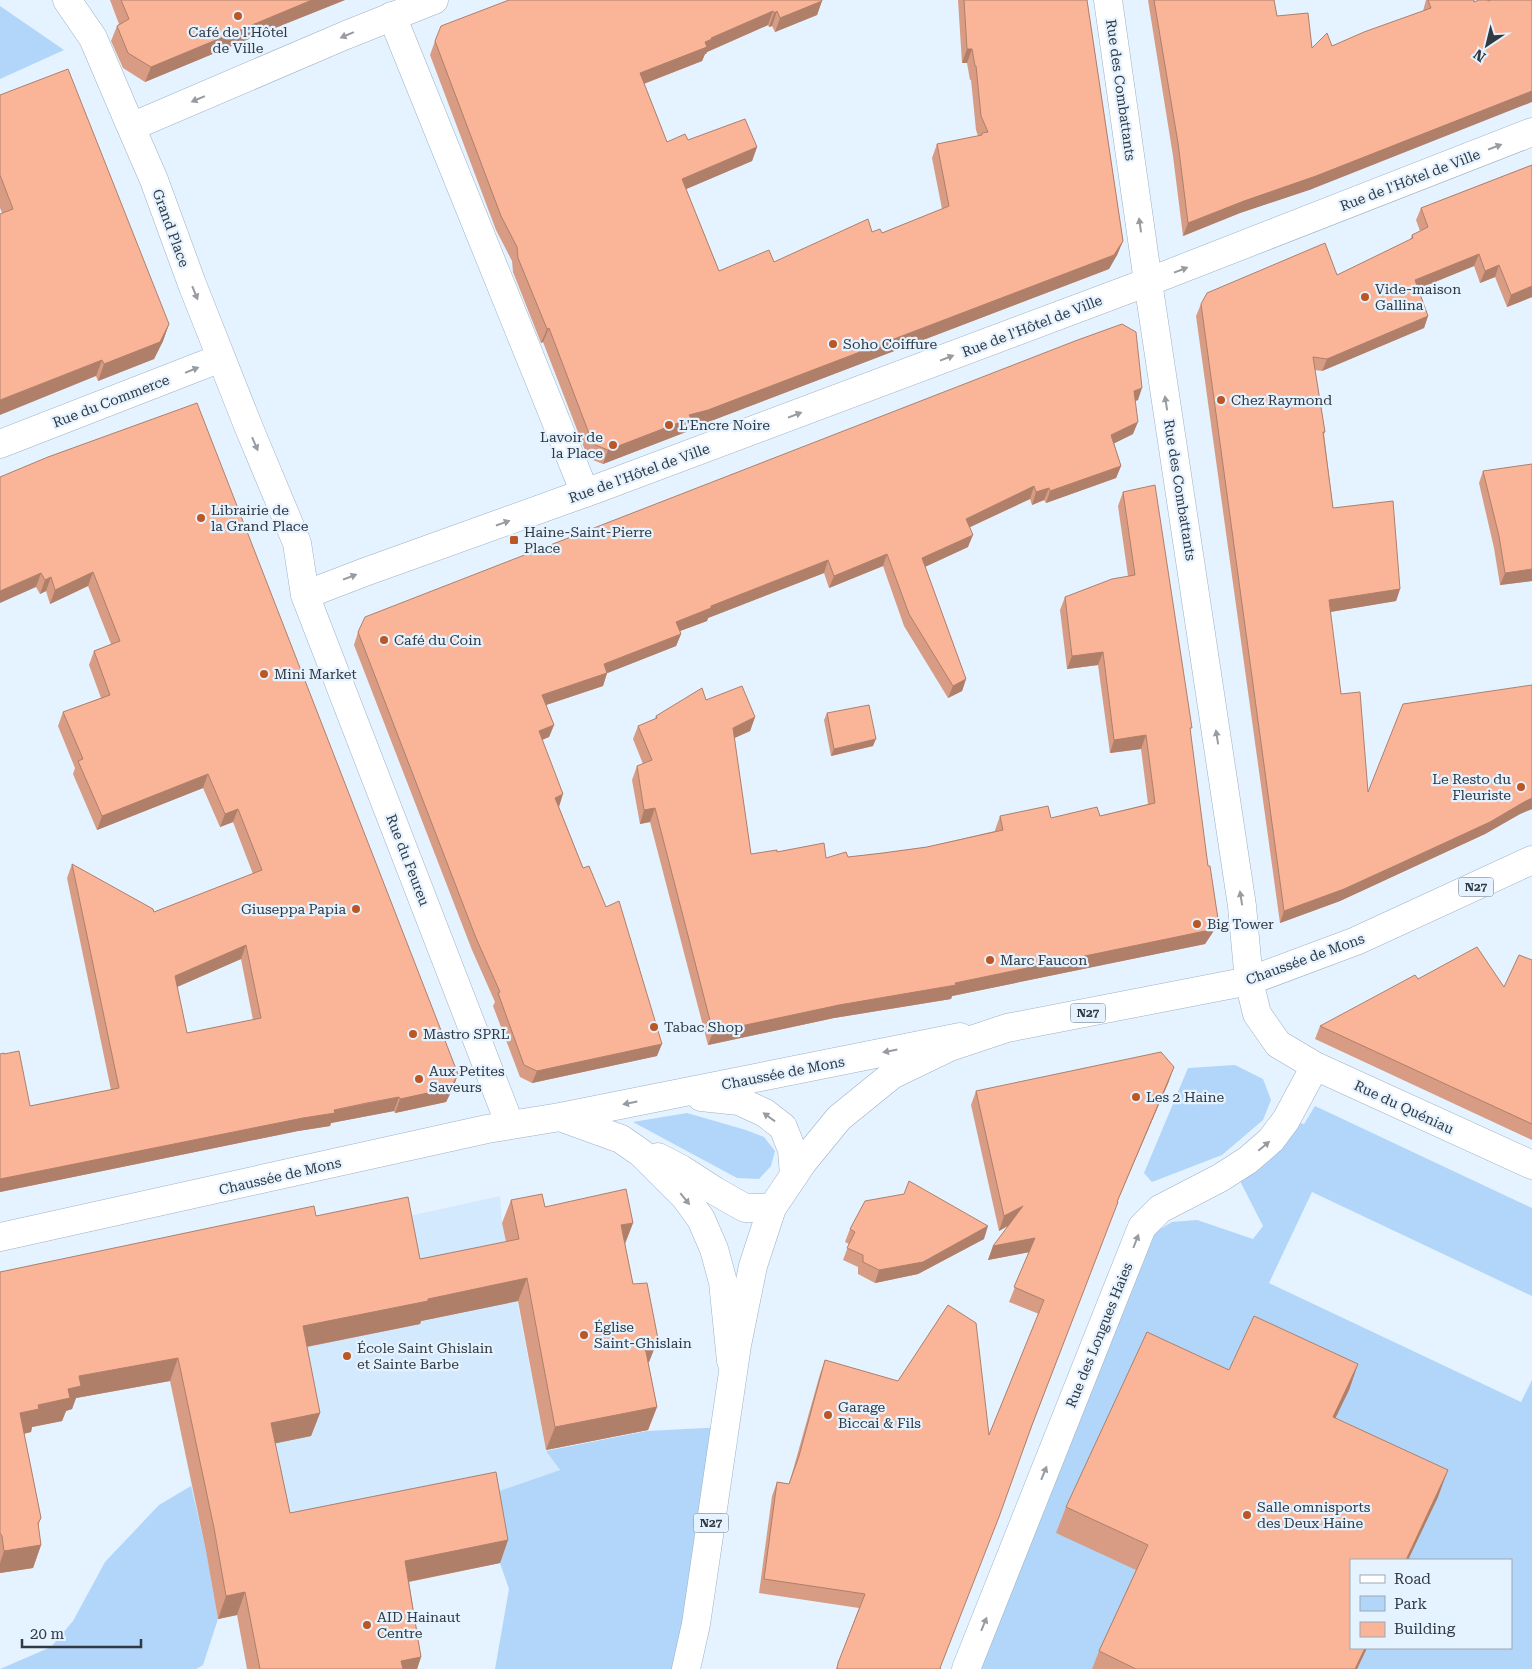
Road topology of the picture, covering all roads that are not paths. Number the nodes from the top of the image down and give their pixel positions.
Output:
1 (67, 0) edge
2 (434, 0) edge
3 (1108, 0) edge
4 (392, 16) junction
5 (131, 127) junction
6 (1532, 132) edge
7 (1148, 282) junction
8 (221, 358) junction
9 (0, 444) edge
10 (585, 493) junction
11 (305, 595) junction
12 (1532, 860) edge
13 (1249, 981) junction
14 (1006, 1028) junction
15 (1278, 1044) joint
16 (1315, 1066) junction
17 (678, 1094) junction
18 (560, 1117) junction
19 (510, 1125) junction
20 (621, 1139) junction
21 (1532, 1165) edge
22 (794, 1175) junction
23 (772, 1208) junction
24 (0, 1237) edge
25 (732, 1377) junction
26 (686, 1669) edge
27 (966, 1669) edge

1 - 5 street, Grand Place
2 - 4 street
7 -> 3 street, Rue des Combattants
4 -> 5 street
4 - 10 street
5 -> 8 street, Grand Place
7 -> 6 street, Rue de l'Hôtel de Ville
10 -> 7 street, Rue de l'Hôtel de Ville
13 -> 7 street, Rue des Combattants
9 -> 8 street, Rue du Commerce
8 -> 11 street, Grand Place
11 -> 10 street, Rue de l'Hôtel de Ville
11 - 19 street, Rue du Feureu
12 - 13 street, Chaussée de Mons / N27
13 - 14 street, Chaussée de Mons / N27
13 - 15 street, Rue des Combattants
14 -> 17 street, Chaussée de Mons
14 - 22 street, Chaussée de Mons / N27
15 - 16 street, Rue du Quéniau
16 - 21 street, Rue du Quéniau
27 -> 16 street, Rue des Longues Haies
17 -> 18 street, Chaussée de Mons
22 -> 17 street
18 - 19 street, Chaussée de Mons
18 - 20 street, Chaussée de Mons
19 - 24 street, Chaussée de Mons
20 - 23 street, Chaussée de Mons
20 -> 25 street, Chaussée de Mons
22 - 23 street, Chaussée de Mons / N27
23 - 25 street, Chaussée de Mons / N27
25 - 26 street, Chaussée de Mons / N27

